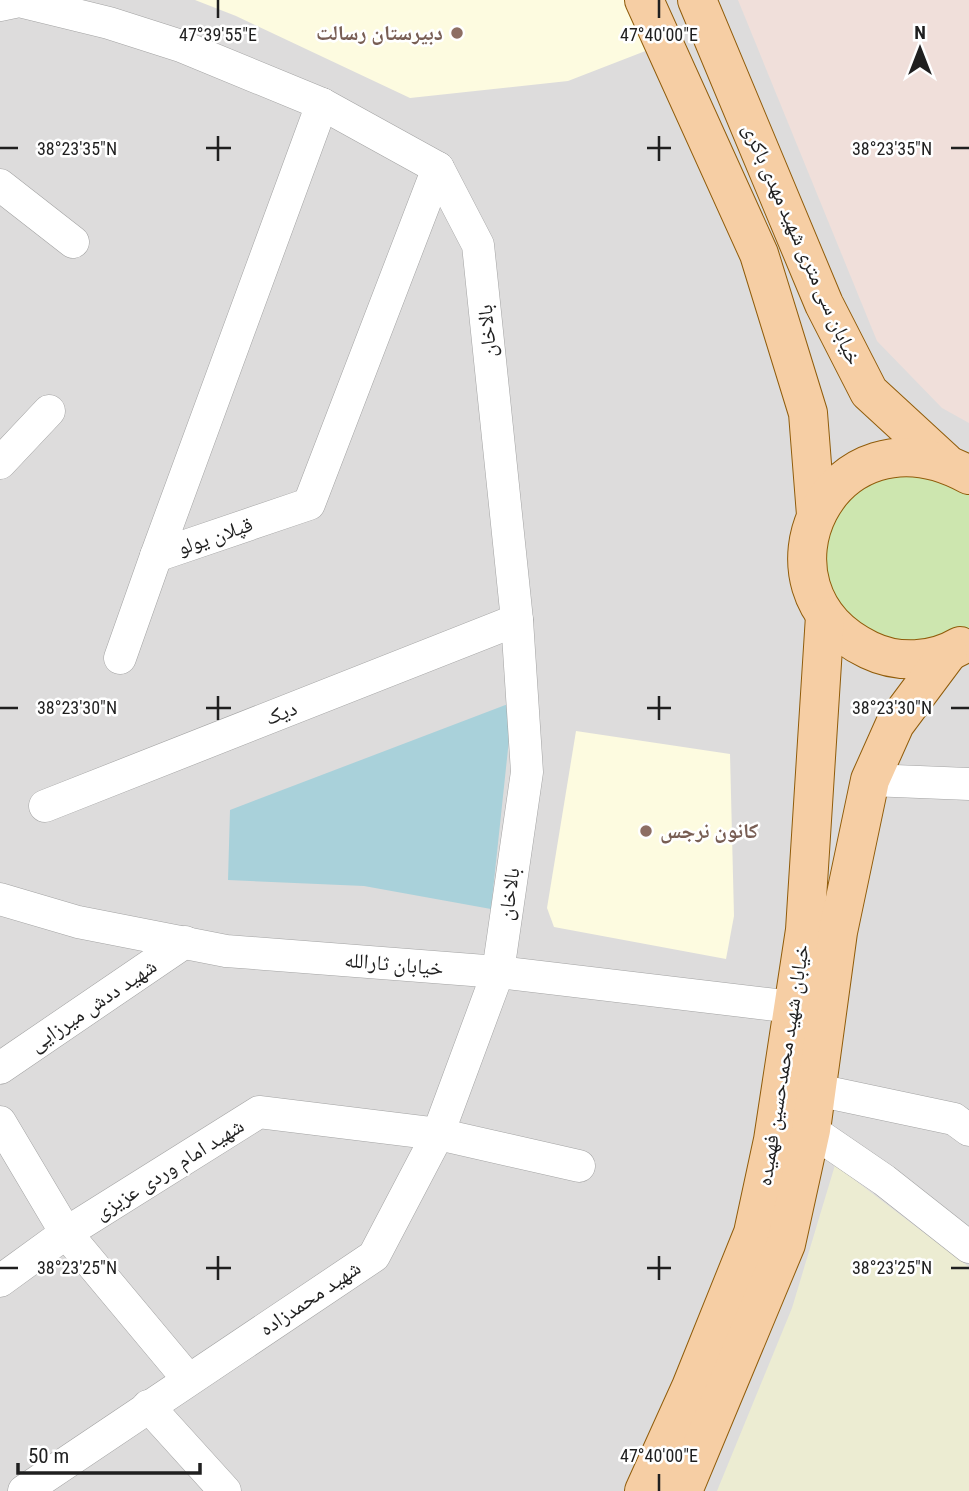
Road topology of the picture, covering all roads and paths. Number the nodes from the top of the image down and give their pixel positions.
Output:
1 (644, 0) edge
2 (697, 0) edge
3 (0, 5) edge
4 (322, 104) junction
5 (438, 168) junction
6 (0, 185) edge
7 (73, 242) dead end
8 (49, 411) dead end
9 (0, 463) edge
10 (957, 468) edge
11 (816, 515) junction
12 (156, 556) junction
13 (825, 617) junction
14 (517, 620) junction
15 (959, 647) edge
16 (120, 658) dead end
17 (870, 780) junction
18 (969, 784) edge
19 (45, 806) dead end
20 (0, 899) edge
21 (186, 943) junction
22 (498, 972) junction
23 (793, 1007) junction
24 (0, 1068) edge
25 (817, 1090) junction
26 (0, 1122) edge
27 (811, 1130) junction
28 (969, 1130) edge
29 (438, 1134) junction
30 (579, 1166) dead end
31 (66, 1233) junction
32 (969, 1247) edge
33 (0, 1282) edge
34 (188, 1379) junction
35 (148, 1406) junction
36 (24, 1491) edge
37 (225, 1491) edge
38 (644, 1491) edge
39 (683, 1491) edge

1 - 11 main road, خیابان سی متری شهید مهدی باکری
2 - 10 main road, خیابان سی متری شهید مهدی باکری
3 - 4 street
4 - 5 street
4 - 12 street, قپلان یولو
5 - 12 street, قپلان یولو
5 - 14 street, بالاخان
6 - 7 street
8 - 9 street
10 - 11 main road
11 - 13 main road
12 - 16 street
13 - 15 main road
13 - 23 main road, خیابان شهید محمدحسین فهمیده
14 - 19 street, دیک
14 - 22 street, بالاخان
15 - 17 main road, خیابان شهید محمدحسین فهمیده
17 - 18 street
17 - 25 main road, خیابان شهید محمدحسین فهمیده
20 - 21 street, خیابان ثارالله
21 - 22 street, خیابان ثارالله
21 - 24 street, شهید ددش میرزایی
22 - 23 street, خیابان ثارالله
22 - 29 street, شهید محمدزاده
23 - 38 main road, خیابان شهید محمدحسین فهمیده
25 - 27 main road, خیابان شهید محمدحسین فهمیده
25 - 28 street
26 - 31 street
27 - 32 street
27 - 39 main road, خیابان شهید محمدحسین فهمیده
29 - 30 street, شهید امام وردی عزیزی
29 - 31 street, شهید امام وردی عزیزی
29 - 34 street, شهید محمدزاده
31 - 33 street, شهید امام وردی عزیزی
31 - 34 street
34 - 35 street, شهید محمدزاده
35 - 36 street, شهید محمدزاده
35 - 37 street

